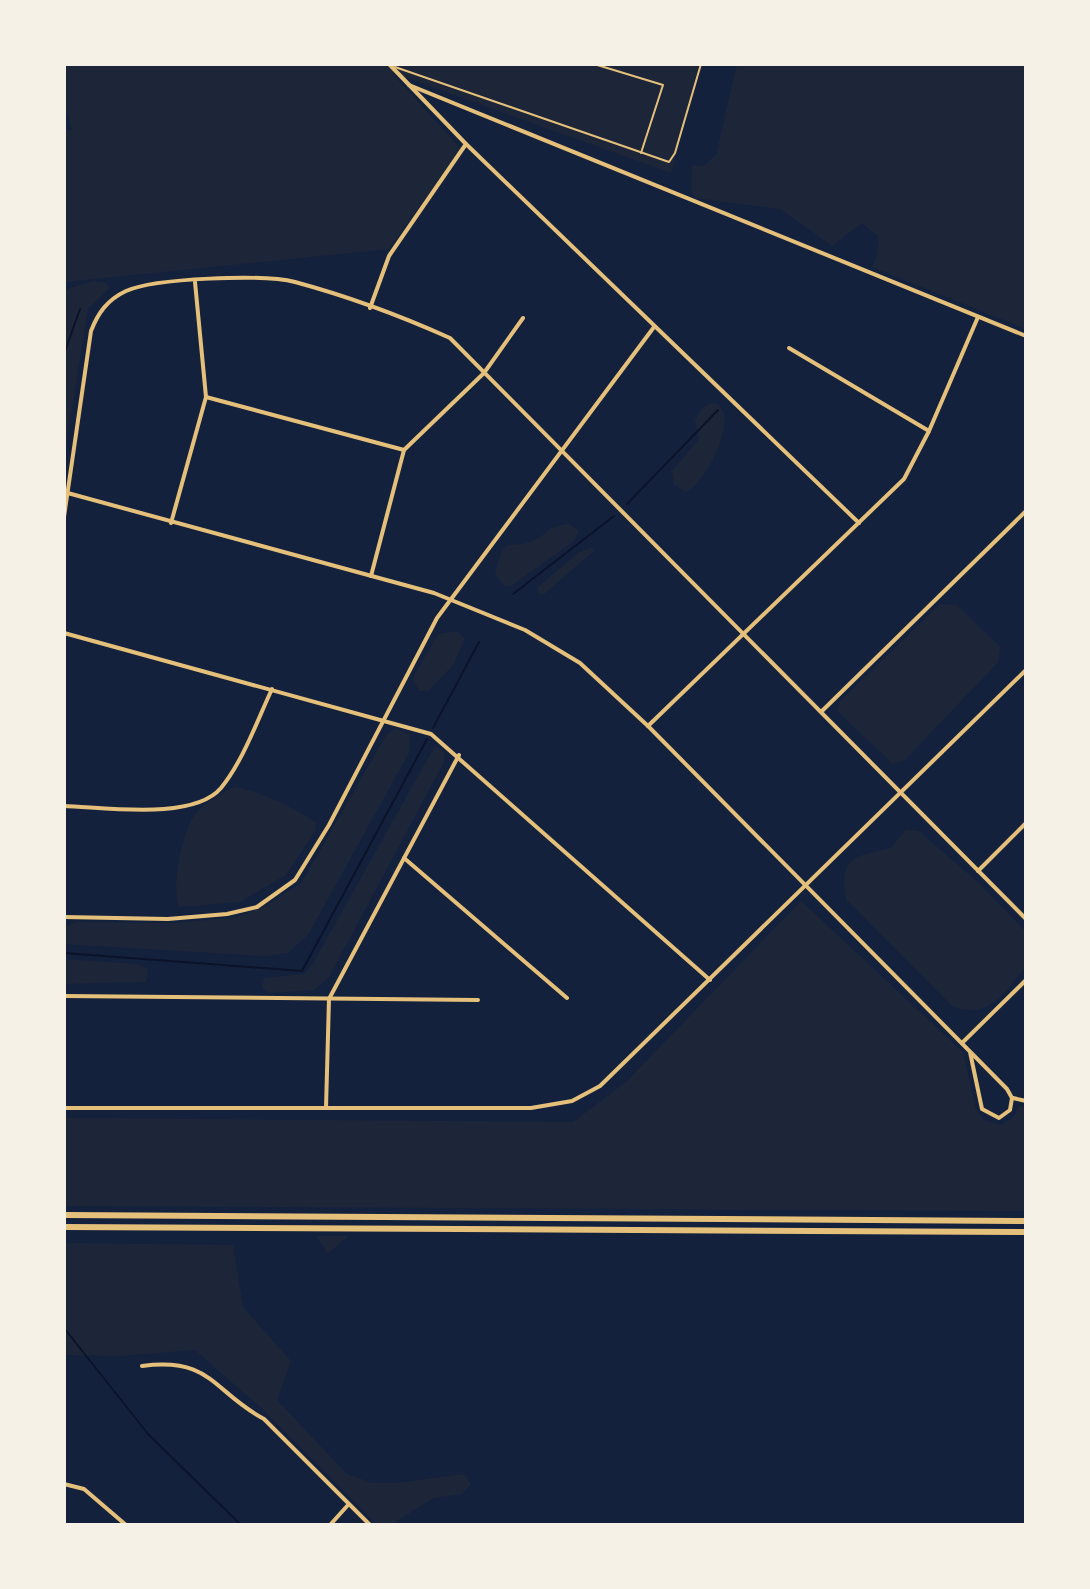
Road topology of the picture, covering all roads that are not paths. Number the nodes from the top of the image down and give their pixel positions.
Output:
1 (390, 64) edge
2 (594, 64) edge
3 (701, 64) edge
4 (409, 85) junction
5 (466, 144) junction
6 (641, 154) junction
7 (195, 282) junction
8 (370, 308) junction
9 (978, 317) junction
10 (523, 318) dead end
11 (654, 327) junction
12 (1026, 336) edge
13 (789, 348) dead end
14 (484, 373) junction
15 (206, 397) junction
16 (929, 431) junction
17 (404, 450) junction
18 (564, 452) junction
19 (66, 493) edge
20 (1026, 511) edge
21 (64, 517) edge
22 (171, 523) junction
23 (859, 523) junction
24 (371, 576) junction
25 (450, 599) junction
26 (743, 632) junction
27 (64, 633) edge
28 (1026, 670) edge
29 (272, 689) junction
30 (822, 711) junction
31 (385, 719) junction
32 (648, 726) junction
33 (459, 755) junction
34 (903, 792) junction
35 (64, 806) edge
36 (1026, 823) edge
37 (404, 858) junction
38 (978, 871) junction
39 (804, 885) junction
40 (64, 917) edge
41 (1026, 919) edge
42 (710, 980) junction
43 (1026, 980) edge
44 (64, 996) edge
45 (567, 998) dead end
46 (329, 999) junction
47 (478, 1000) dead end
48 (962, 1043) junction
49 (970, 1052) junction
50 (1012, 1098) junction
51 (1026, 1101) edge
52 (64, 1108) edge
53 (326, 1108) junction
54 (64, 1215) edge
55 (1026, 1221) edge
56 (64, 1227) edge
57 (1026, 1232) edge
58 (142, 1366) dead end
59 (64, 1484) edge
60 (348, 1505) junction
61 (126, 1525) edge
62 (330, 1525) edge
63 (370, 1525) edge

1 - 4 street
1 - 6 lane
2 - 6 lane
3 - 6 lane
4 - 5 street
4 - 9 street
5 - 8 street
5 - 11 street
7 - 8 street
7 - 15 street
7 - 19 street
8 - 14 street
9 - 12 street
9 - 16 street
10 - 14 street
11 - 18 street
11 - 23 street
13 - 16 street
14 - 17 street
14 - 18 street
15 - 17 street
15 - 22 street
16 - 23 street
17 - 24 street
18 - 25 street
18 - 26 street
19 - 21 street
19 - 22 street
20 - 30 street
22 - 24 street
23 - 26 street
24 - 25 street
25 - 31 street
25 - 32 street
26 - 30 street
26 - 32 street
27 - 29 street
28 - 34 street
29 - 31 street
29 - 35 street
30 - 34 street
31 - 33 street
31 - 40 street
32 - 39 street
33 - 37 street
33 - 42 street
34 - 38 street
34 - 39 street
36 - 38 street
37 - 45 street
37 - 46 street
38 - 41 street
39 - 42 street
39 - 48 street
42 - 53 street
43 - 48 street
44 - 46 street
46 - 47 street
46 - 53 street
48 - 49 street
49 - 50 street
49 - 50 street
50 - 51 street
52 - 53 street
54 - 55 highway
56 - 57 highway
58 - 60 street
59 - 61 street
60 - 62 street
60 - 63 street

